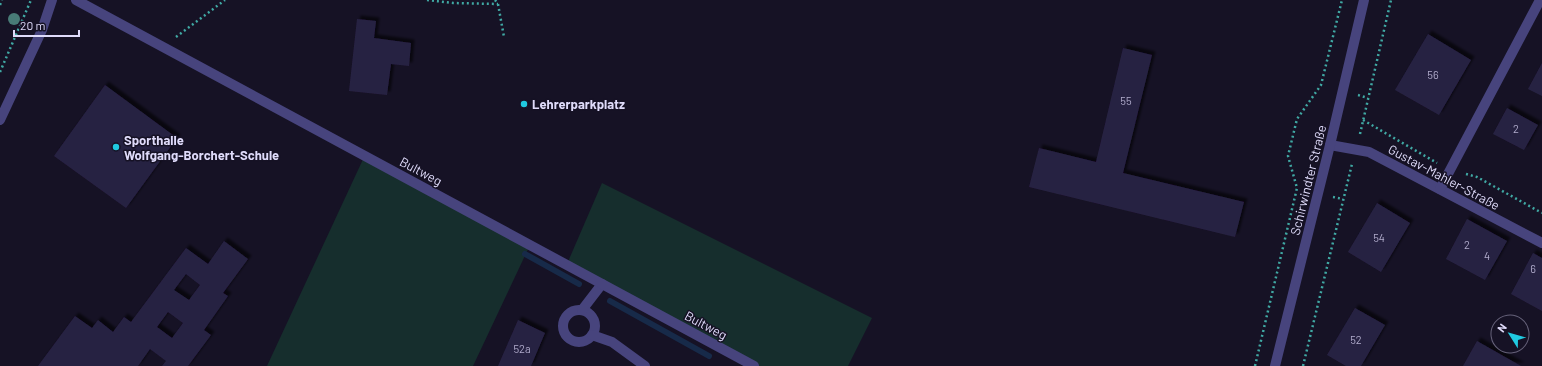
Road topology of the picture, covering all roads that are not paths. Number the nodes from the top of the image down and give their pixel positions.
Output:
1 (52, 0) edge
2 (76, 0) edge
3 (1364, 0) edge
4 (1540, 0) edge
5 (0, 120) edge
6 (1330, 145) junction
7 (1440, 189) junction
8 (1542, 243) edge
9 (602, 284) junction
10 (582, 310) junction
11 (592, 335) junction
12 (645, 366) edge
13 (754, 366) edge
14 (1275, 366) edge

1 - 5 street
2 - 9 street, Bultweg
3 - 6 street, Schirwindter Straße
4 - 7 street
6 - 7 street, Gustav-Mahler-Straße
6 - 14 street, Schirwindter Straße
7 - 8 street, Gustav-Mahler-Straße
9 - 10 street
9 - 13 street, Bultweg
10 - 11 street
10 - 11 street
11 - 12 street

